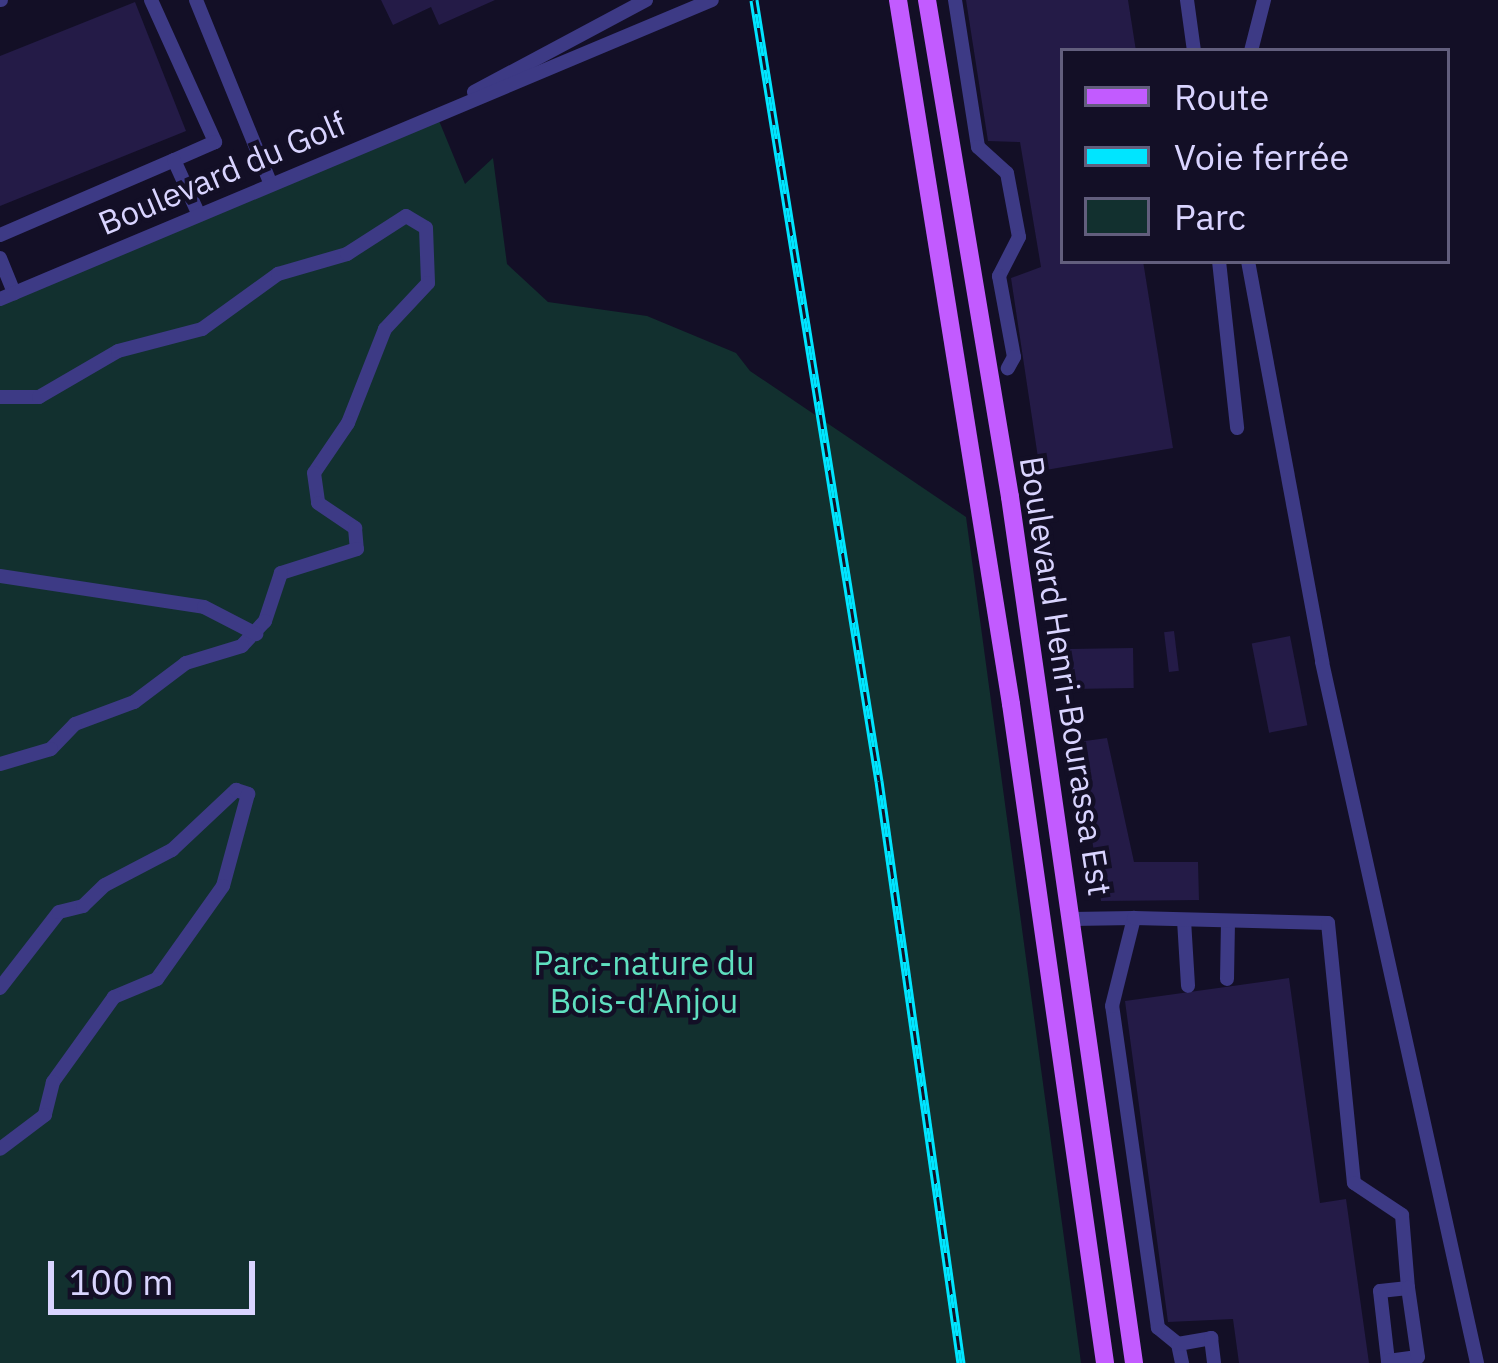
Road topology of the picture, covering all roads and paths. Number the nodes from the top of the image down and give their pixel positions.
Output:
1 (151, 0) edge
2 (196, 0) edge
3 (646, 0) edge
4 (712, 0) edge
5 (898, 0) edge
6 (927, 0) edge
7 (955, 0) edge
8 (1187, 0) edge
9 (1264, 0) edge
10 (1194, 48) edge
11 (1252, 48) edge
12 (465, 98) junction
13 (174, 160) junction
14 (270, 182) junction
15 (198, 213) junction
16 (0, 235) edge
17 (0, 258) edge
18 (1219, 264) edge
19 (1249, 264) edge
20 (7, 296) edge
21 (1008, 368) dead end
22 (0, 397) edge
23 (1238, 428) dead end
24 (1010, 497) junction
25 (981, 506) junction
26 (0, 576) edge
27 (256, 634) junction
28 (0, 764) edge
29 (1069, 895) junction
30 (1038, 901) junction
31 (1133, 918) junction
32 (1072, 920) junction
33 (1184, 920) junction
34 (1228, 921) junction
35 (1227, 979) dead end
36 (1188, 986) dead end
37 (0, 988) edge
38 (0, 1149) edge
39 (1142, 1217) junction
40 (1114, 1222) junction
41 (1408, 1288) junction
42 (1178, 1344) junction
43 (1418, 1360) edge
44 (1105, 1363) edge
45 (1134, 1363) edge
46 (1182, 1363) edge
47 (1214, 1363) edge
48 (1477, 1363) edge

1 - 13 street
2 - 14 street
3 - 12 street, Boulevard du Golf
4 - 12 street, Boulevard du Golf
5 - 25 main road, Boulevard Henri-Bourassa Est
6 - 24 main road, Boulevard Henri-Bourassa Est
7 - 21 street
8 - 10 street
9 - 11 street
12 - 14 street, Boulevard du Golf
13 - 15 street
13 - 16 street
14 - 15 street, Boulevard du Golf
15 - 20 street, Boulevard du Golf
17 - 20 street
18 - 23 street
19 - 48 street
22 - 27 street
24 - 25 street
24 - 29 main road, Boulevard Henri-Bourassa Est
25 - 30 main road, Boulevard Henri-Bourassa Est
26 - 27 street
27 - 28 street
29 - 30 street
29 - 32 main road, Boulevard Henri-Bourassa Est
30 - 44 main road, Boulevard Henri-Bourassa Est
31 - 32 street
31 - 33 street
31 - 39 street
32 - 40 main road, Boulevard Henri-Bourassa Est
33 - 34 street
33 - 36 street
34 - 35 street
34 - 41 street
37 - 38 street
39 - 40 street
39 - 42 street
40 - 45 main road, Boulevard Henri-Bourassa Est
41 - 43 street
41 - 43 street
42 - 46 street
42 - 47 street

